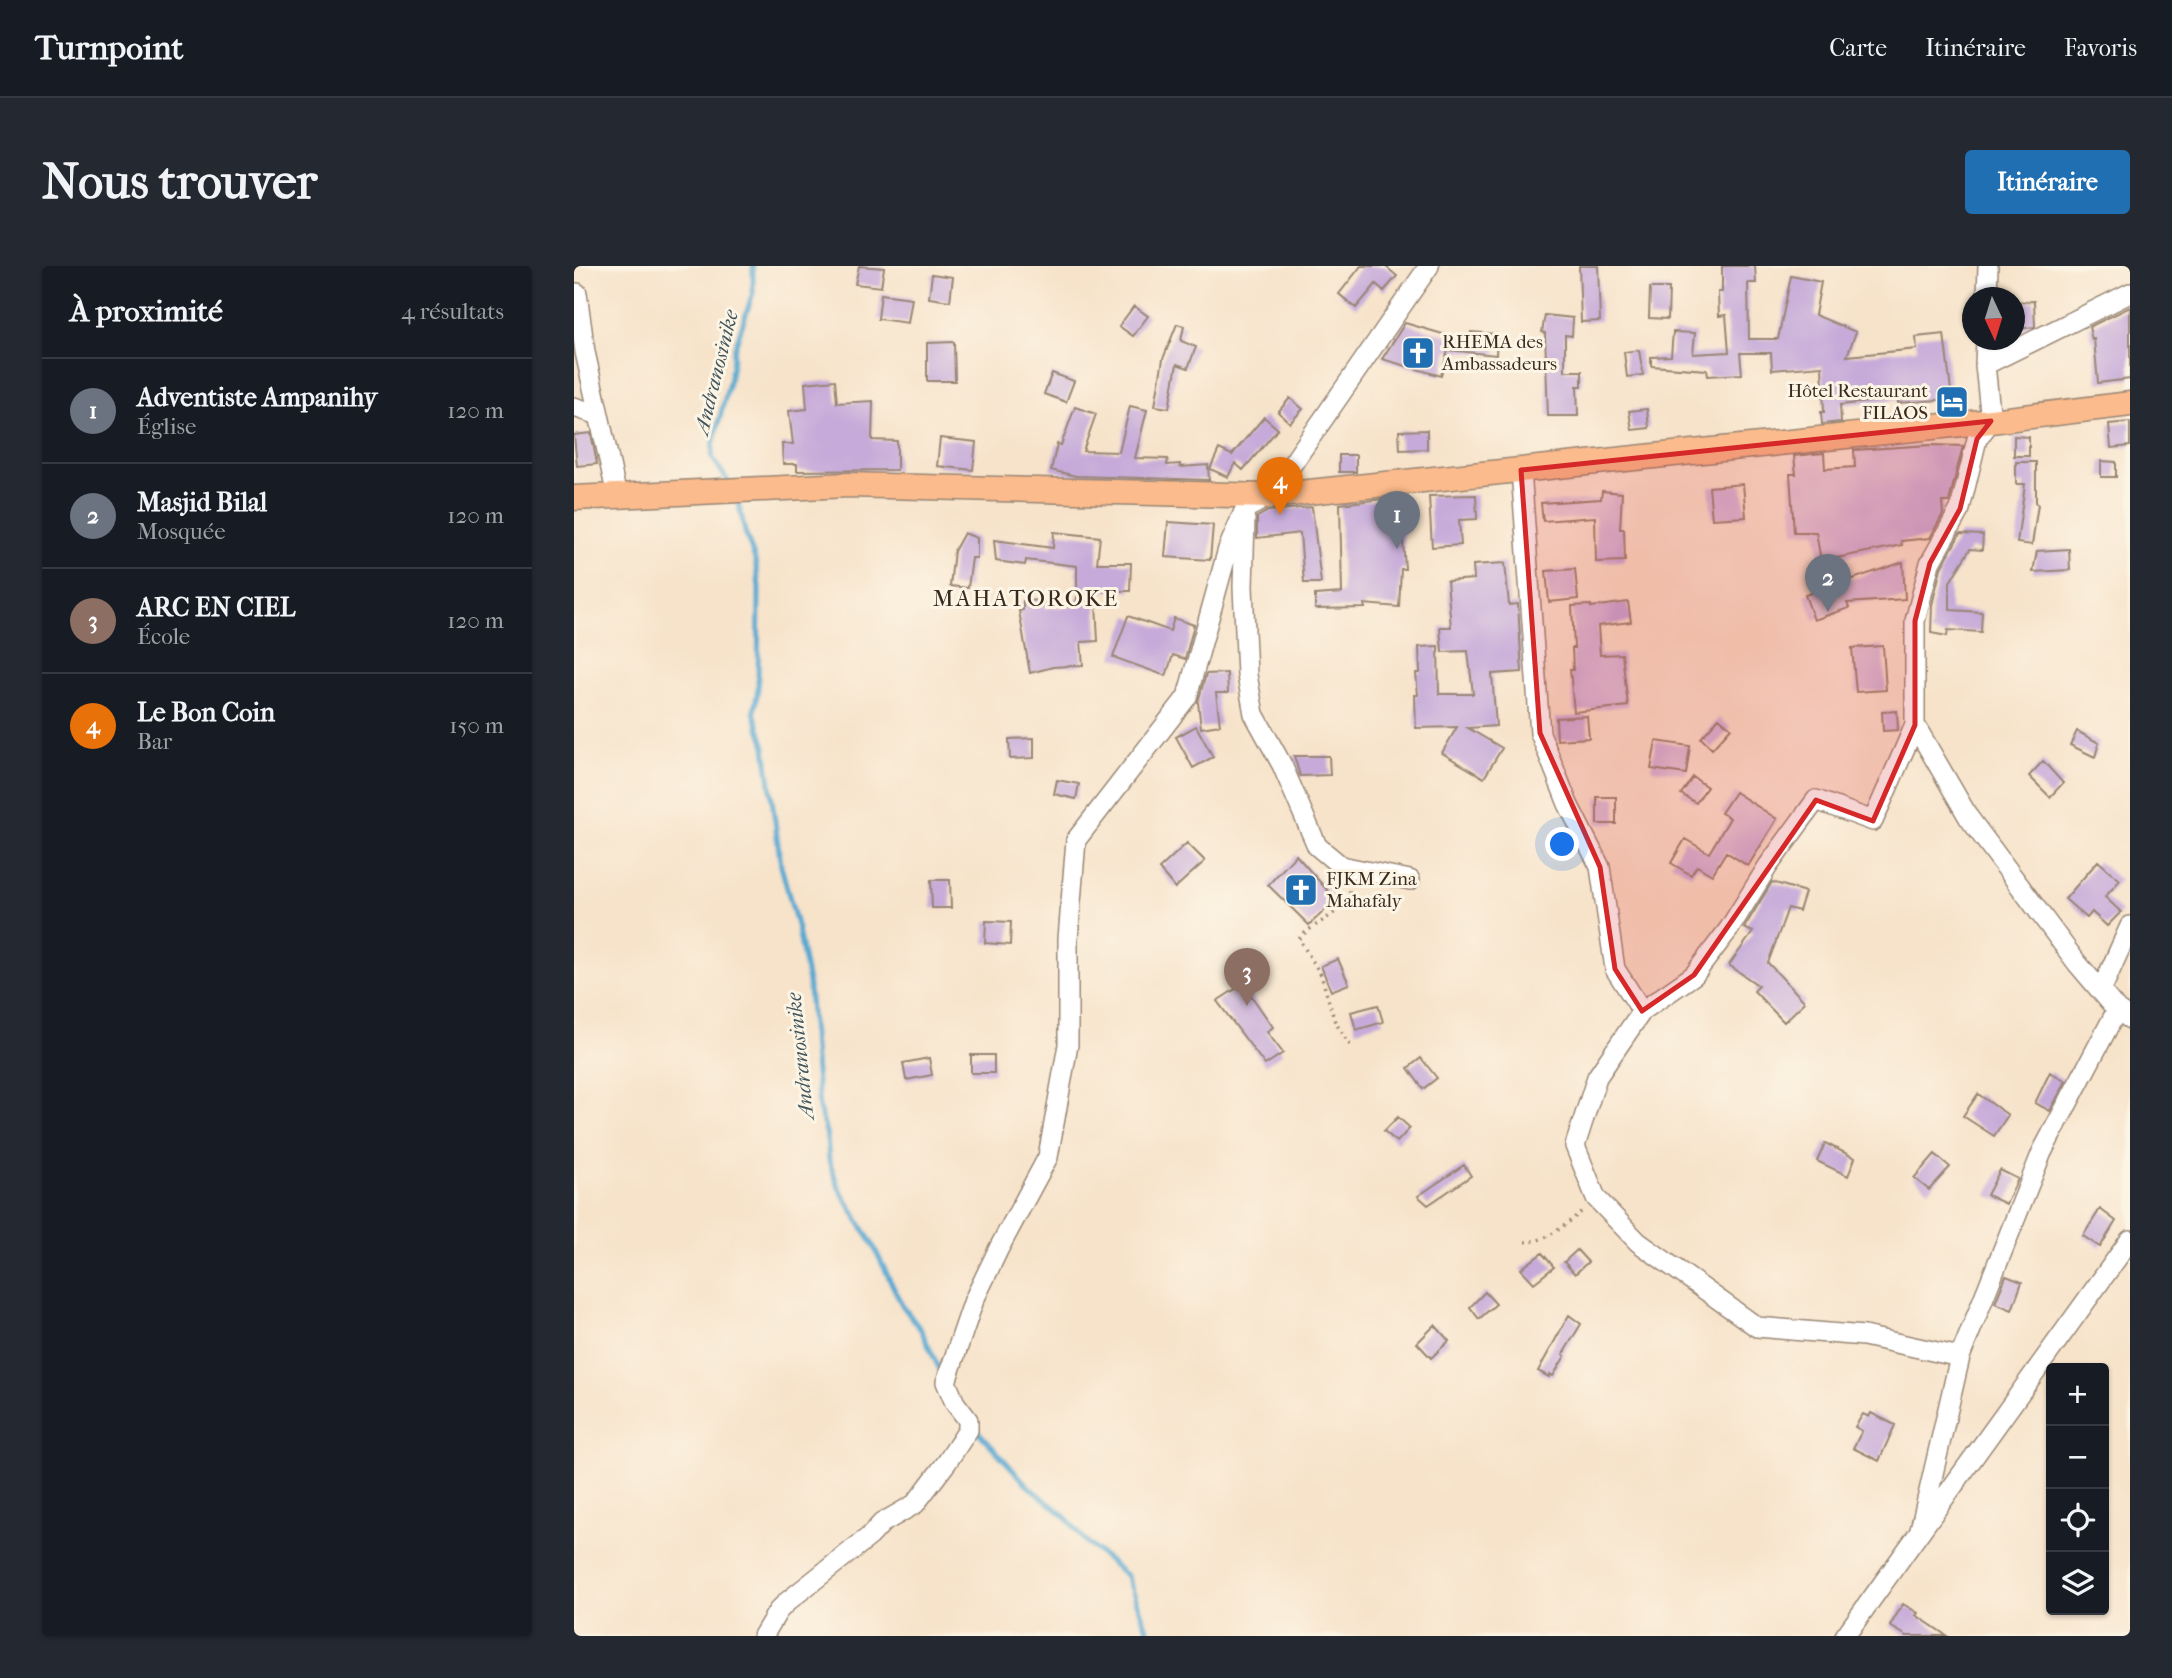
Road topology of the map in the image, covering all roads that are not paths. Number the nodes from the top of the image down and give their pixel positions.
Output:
1 (1429, 266) edge
2 (1988, 266) edge
3 (1987, 287) edge
4 (577, 293) dead end
5 (2130, 293) edge
6 (1986, 350) edge
7 (1985, 365) junction
8 (2130, 404) edge
9 (574, 407) edge
10 (600, 415) junction
11 (1991, 421) junction
12 (1521, 470) junction
13 (617, 496) junction
14 (1270, 496) junction
15 (574, 498) edge
16 (1245, 509) junction
17 (1915, 725) junction
18 (1410, 880) dead end
19 (2130, 926) edge
20 (2101, 991) junction
21 (1642, 1011) junction
22 (2124, 1014) edge
23 (2130, 1240) edge
24 (1960, 1357) junction
25 (1920, 1530) junction
26 (764, 1636) edge
27 (1845, 1636) edge

1 - 14 street
2 - 3 street
4 - 10 street
5 - 7 street
6 - 7 street
7 - 11 street
8 - 11 main road
9 - 10 street
10 - 13 street
11 - 12 main road
11 - 17 street
12 - 14 main road
12 - 21 street
13 - 14 main road
13 - 15 main road
14 - 16 street
16 - 18 street
16 - 26 street
17 - 20 street
17 - 21 street
19 - 20 street
20 - 22 street
21 - 24 street
22 - 24 street
23 - 25 street
24 - 25 street
25 - 27 street

